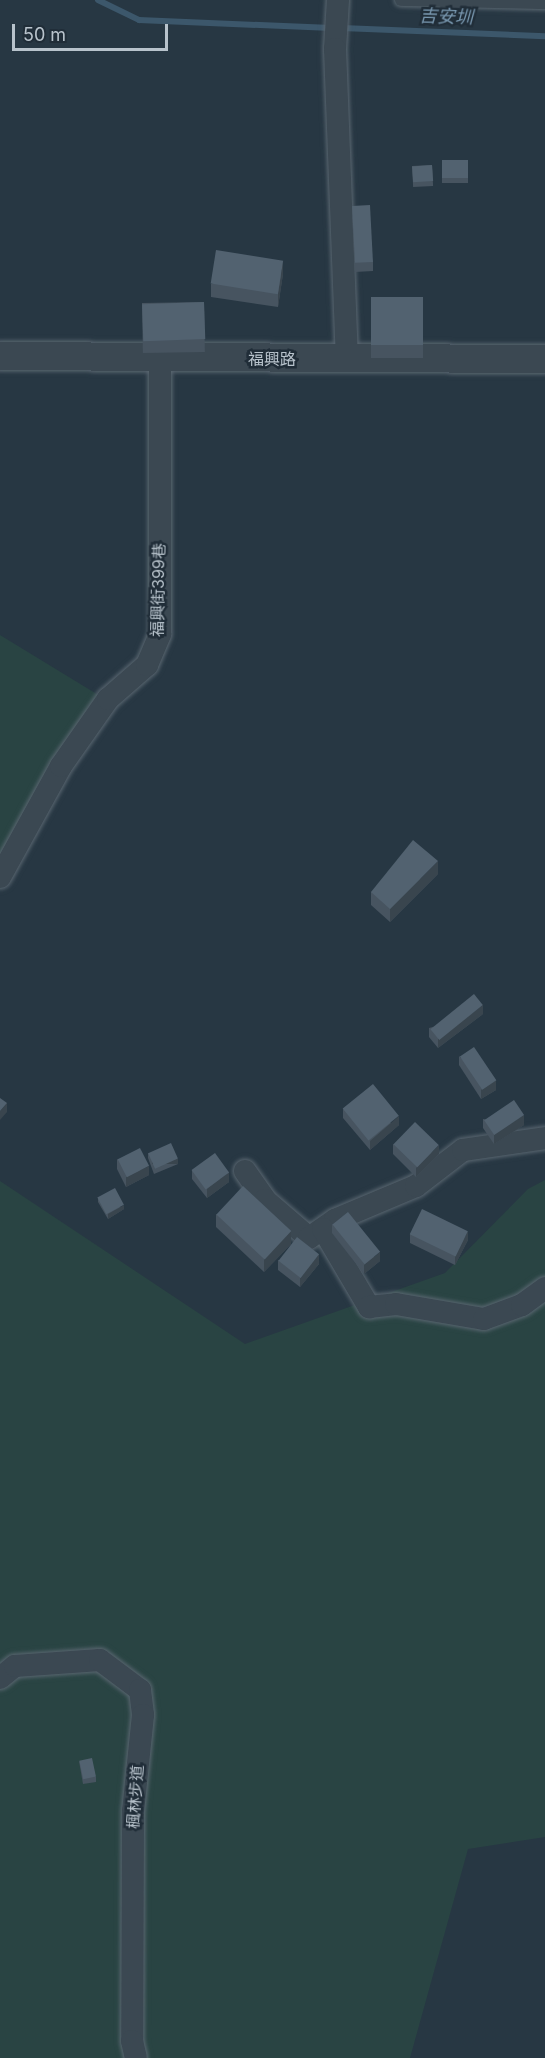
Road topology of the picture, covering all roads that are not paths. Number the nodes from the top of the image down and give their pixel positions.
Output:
1 (402, 0) edge
2 (545, 3) edge
3 (338, 5) edge
4 (0, 356) edge
5 (347, 359) junction
6 (545, 359) edge
7 (160, 360) junction
8 (0, 877) edge
9 (545, 1138) edge
10 (245, 1171) dead end
11 (323, 1229) junction
12 (545, 1287) edge
13 (0, 1678) edge
14 (136, 2058) edge

1 - 2 lane
3 - 5 street
4 - 7 street, 福興路
5 - 6 street, 福興路
5 - 7 street, 福興路
7 - 8 street, 福興街399巷
9 - 11 street
10 - 11 street
11 - 12 street
13 - 14 street, 楓林步道

